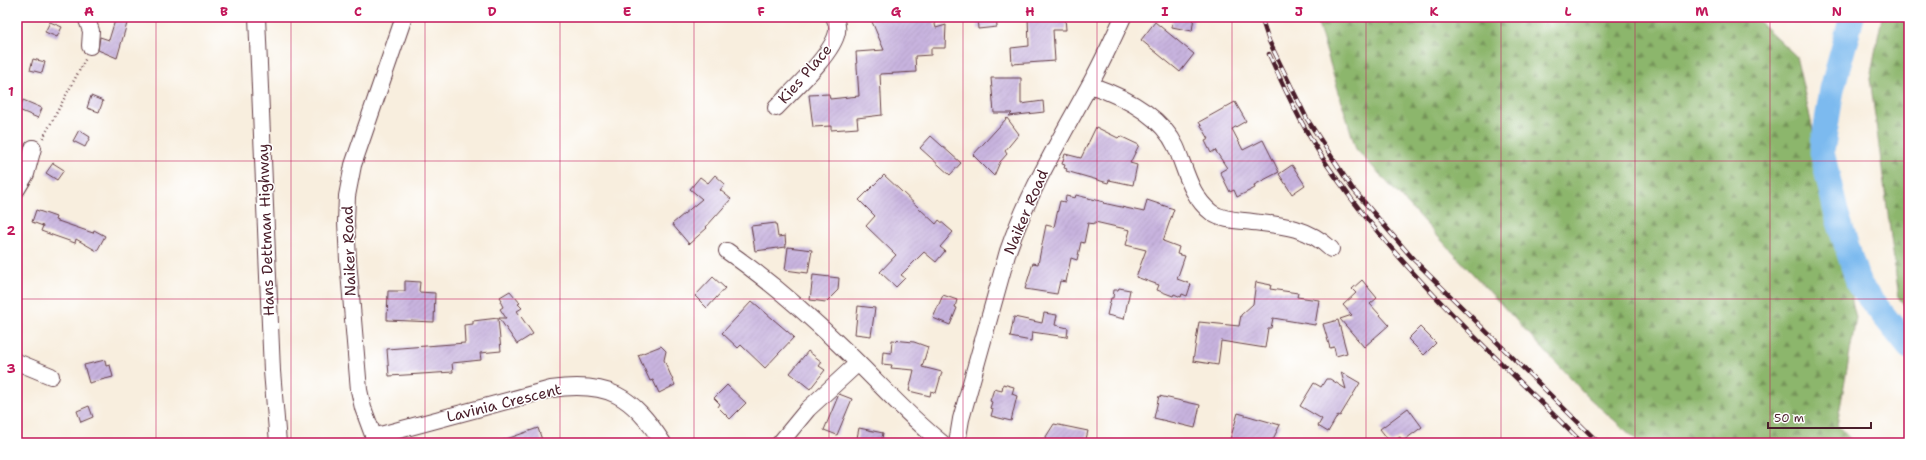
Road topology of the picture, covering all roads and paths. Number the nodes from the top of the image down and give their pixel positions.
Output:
1 (86, 17) edge
2 (257, 17) edge
3 (404, 17) edge
4 (834, 17) edge
5 (1123, 17) edge
6 (90, 46) joint
7 (1090, 85) junction
8 (776, 108) dead end
9 (32, 148) joint
10 (17, 189) edge
11 (1331, 249) dead end
12 (728, 251) dead end
13 (17, 362) edge
14 (858, 363) junction
15 (51, 376) dead end
16 (375, 440) edge
17 (278, 443) edge
18 (663, 443) edge
19 (780, 443) edge
20 (942, 443) edge
21 (957, 443) edge

1 - 6 street
2 - 17 street, Hans Dettman Highway
3 - 16 street, Naiker Road
4 - 8 street, Kies Place
5 - 7 street, Naiker Road
6 - 9 path
7 - 11 street
7 - 21 street, Naiker Road
9 - 10 street
12 - 14 street
13 - 15 street
14 - 19 street
14 - 20 street
16 - 18 street, Lavinia Crescent

